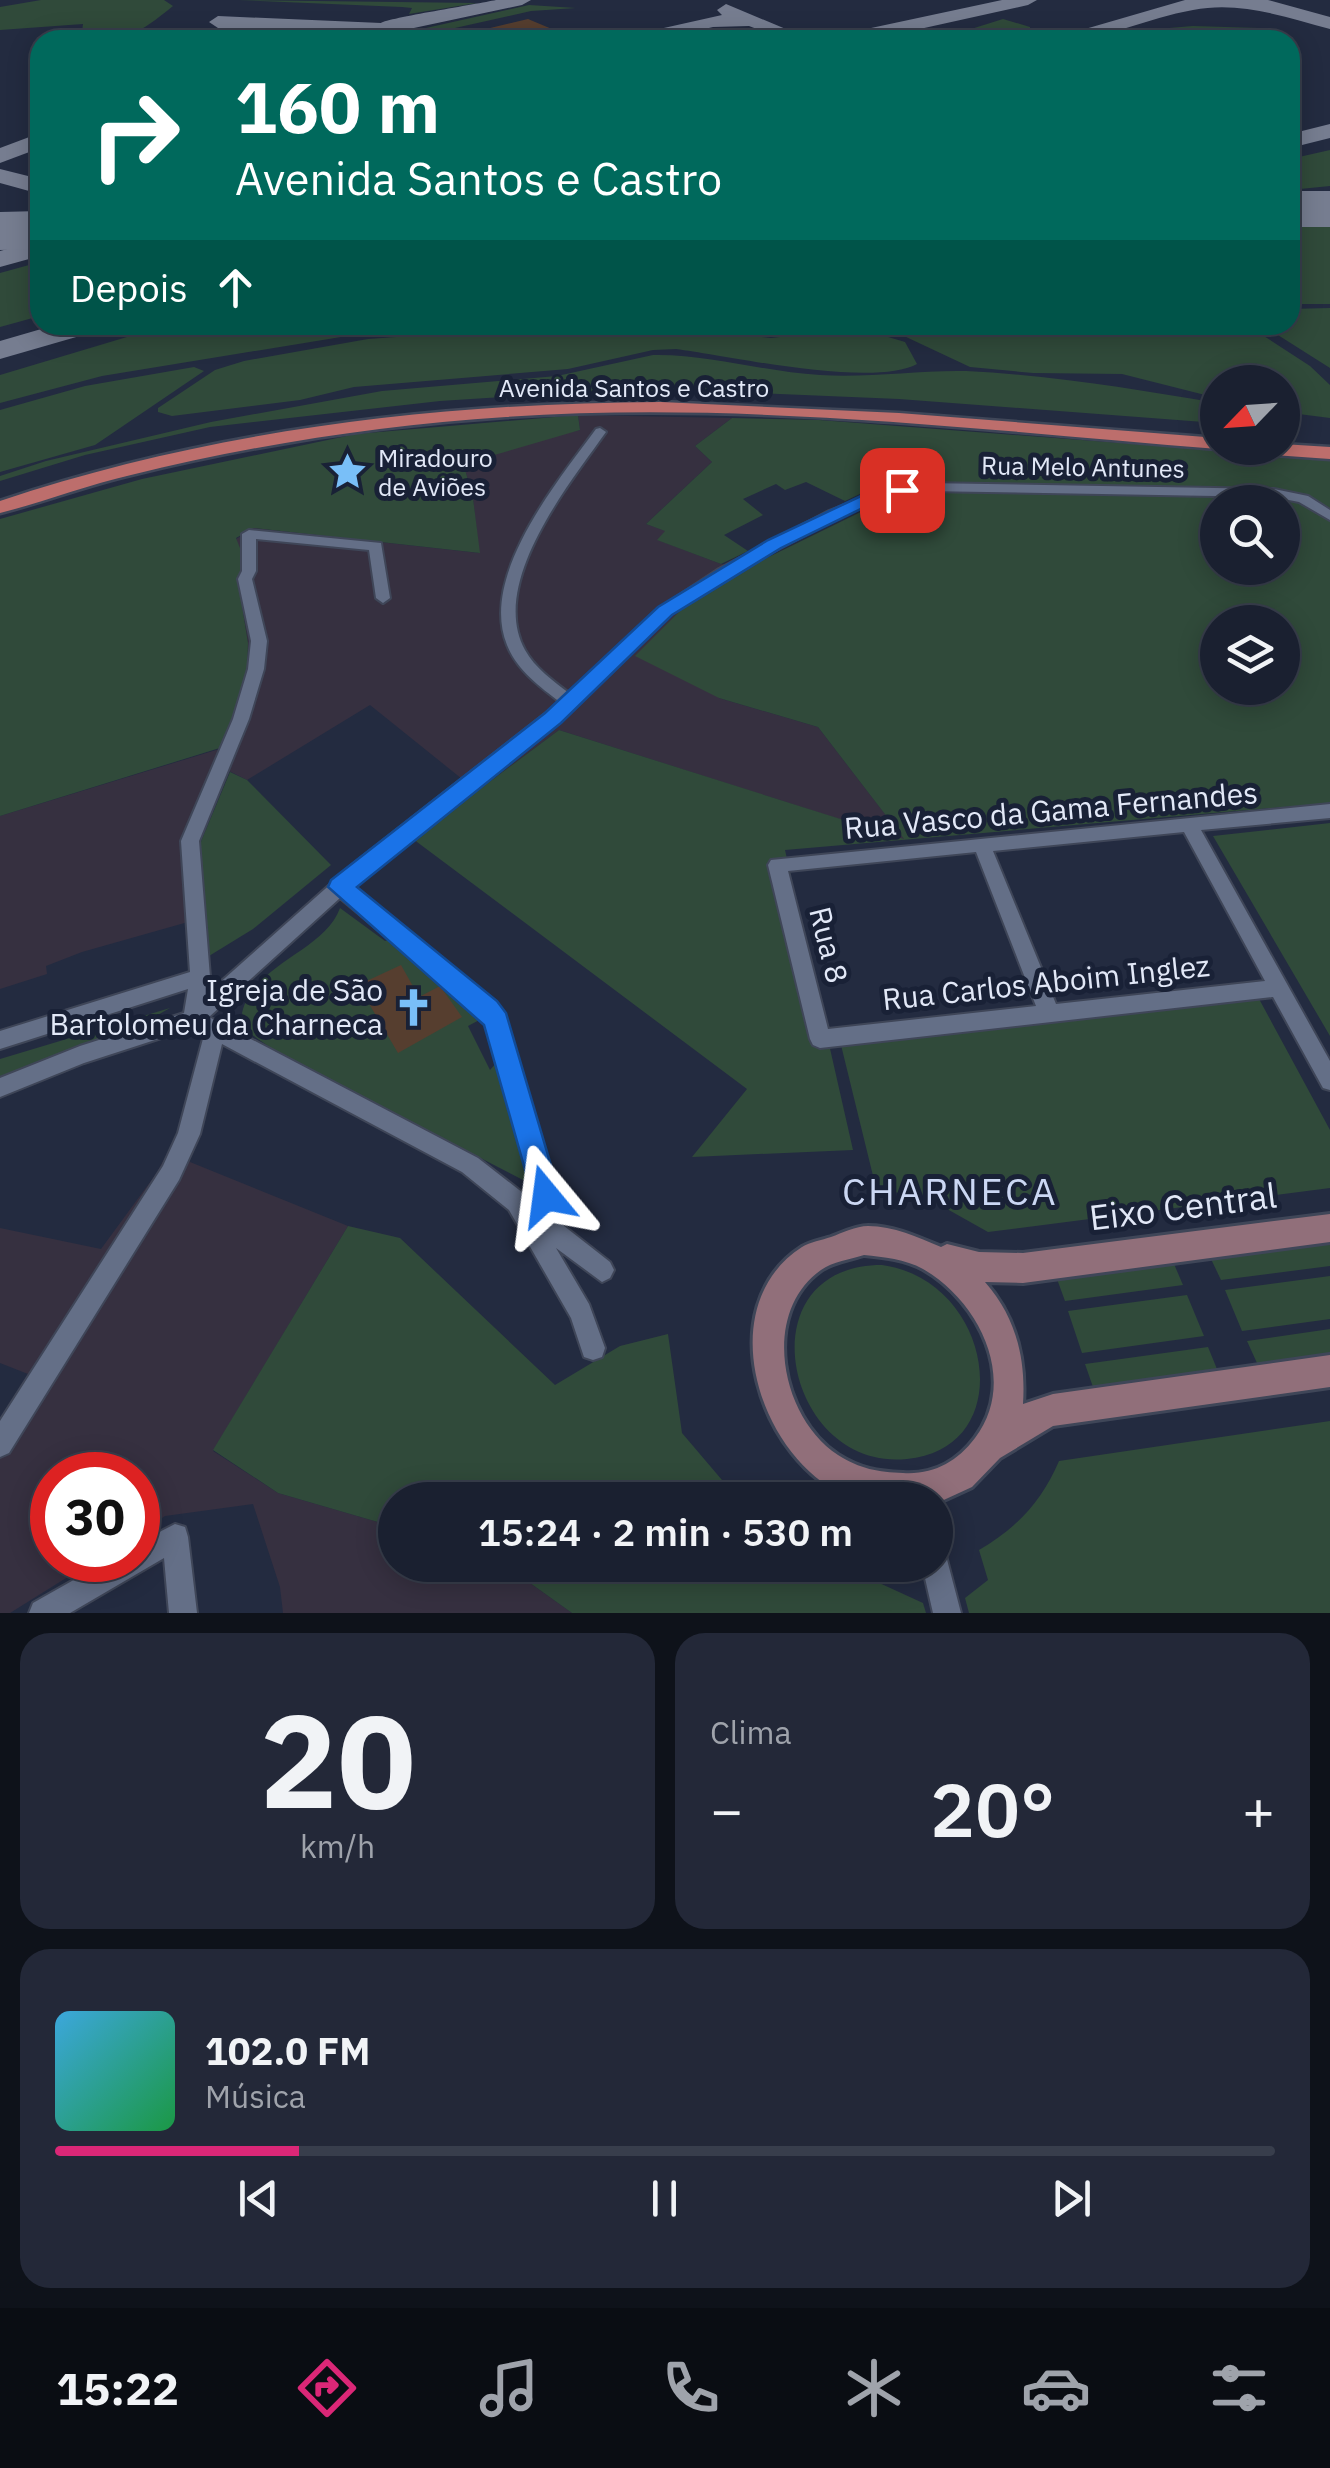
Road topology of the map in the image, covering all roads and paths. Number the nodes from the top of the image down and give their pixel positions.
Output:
1 (1200, 428) edge
2 (600, 432) dead end
3 (1300, 437) edge
4 (1330, 439) edge
5 (1200, 443) edge
6 (1300, 452) edge
7 (1330, 454) edge
8 (0, 492) edge
9 (0, 508) edge
10 (1330, 516) edge
11 (383, 598) dead end
12 (570, 702) junction
13 (1330, 812) edge
14 (1188, 826) junction
15 (982, 845) junction
16 (777, 865) joint
17 (340, 887) junction
18 (200, 977) junction
19 (1279, 988) junction
20 (1049, 1012) junction
21 (193, 1018) junction
22 (215, 1031) junction
23 (820, 1038) joint
24 (0, 1040) edge
25 (1330, 1081) edge
26 (0, 1088) edge
27 (512, 1194) junction
28 (538, 1218) junction
29 (1330, 1228) edge
30 (928, 1253) junction
31 (602, 1270) dead end
32 (593, 1348) dead end
33 (1330, 1371) edge
34 (0, 1444) edge
35 (987, 1450) junction
36 (855, 1482) edge
37 (947, 1482) edge
38 (160, 1545) edge
39 (96, 1582) edge
40 (940, 1582) edge
41 (43, 1613) edge
42 (183, 1613) edge
43 (947, 1613) edge

1 - 8 main road, Avenida Santos e Castro
2 - 12 street
3 - 4 main road
5 - 9 main road, Avenida Santos e Castro
6 - 7 main road
10 - 12 street, Rua Melo Antunes
11 - 18 street
12 - 17 street
13 - 14 street, Rua Vasco da Gama Fernandes
14 - 15 street, Rua Vasco da Gama Fernandes
14 - 19 street
15 - 16 street, Rua Vasco da Gama Fernandes
15 - 20 street
16 - 23 street, Rua 8
17 - 21 street
17 - 28 street
18 - 21 street
18 - 24 street
19 - 20 street, Rua Carlos Aboim Inglez
19 - 25 street
20 - 23 street, Rua Carlos Aboim Inglez
21 - 22 street
21 - 26 street
22 - 27 street
22 - 34 street
27 - 28 street
27 - 32 street
28 - 31 street
29 - 30 main road, Eixo Central
30 - 35 main road
30 - 36 main road
33 - 35 main road
35 - 37 main road
38 - 42 street
39 - 41 street
40 - 43 street

